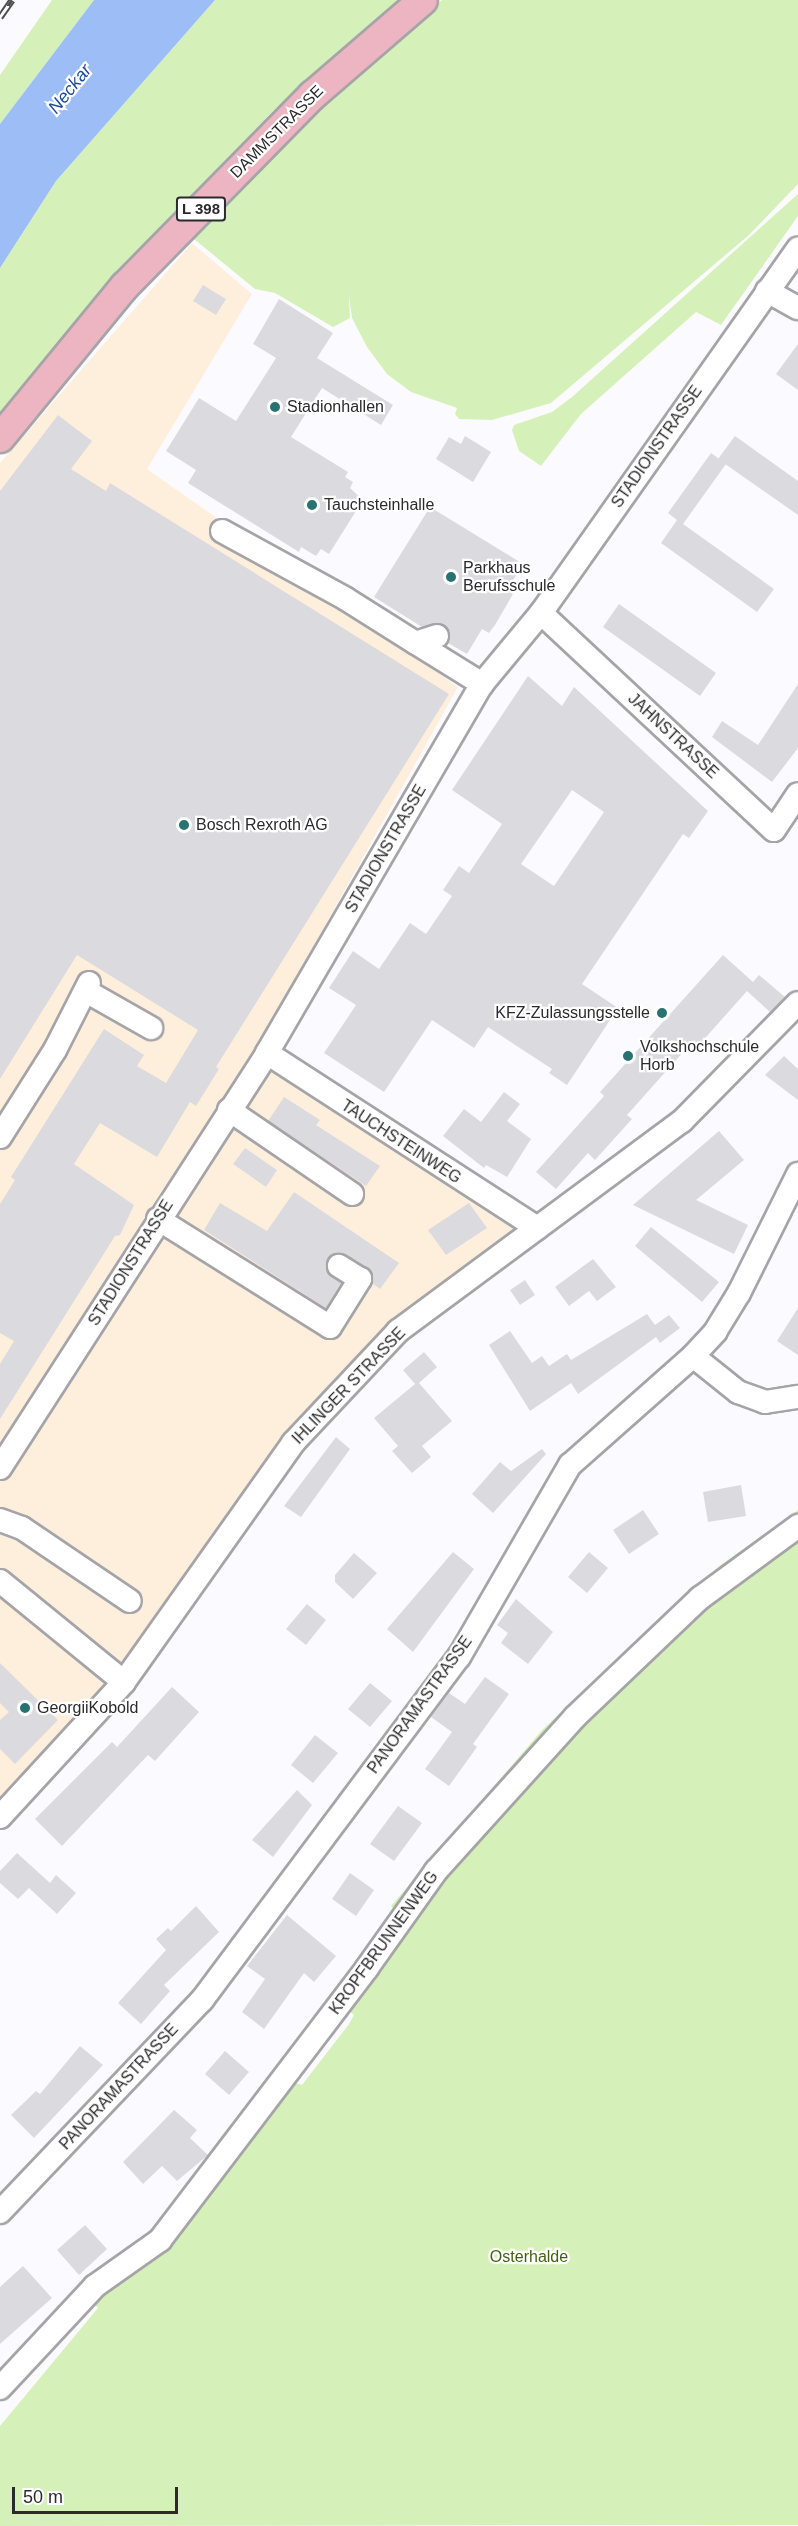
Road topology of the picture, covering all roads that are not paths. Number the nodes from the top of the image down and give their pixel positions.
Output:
1 (423, 0) edge
2 (798, 249) edge
3 (767, 291) junction
4 (798, 308) edge
5 (0, 438) edge
6 (222, 531) dead end
7 (541, 613) junction
8 (482, 684) junction
9 (798, 794) edge
10 (798, 1004) edge
11 (151, 1028) dead end
12 (267, 1053) junction
13 (229, 1110) junction
14 (0, 1137) edge
15 (798, 1174) edge
16 (352, 1194) dead end
17 (158, 1219) junction
18 (537, 1228) junction
19 (339, 1266) dead end
20 (693, 1356) junction
21 (798, 1397) edge
22 (0, 1468) edge
23 (0, 1520) edge
24 (798, 1527) edge
25 (0, 1581) edge
26 (130, 1601) dead end
27 (124, 1682) junction
28 (0, 1817) edge
29 (0, 2212) edge
30 (0, 2388) edge

1 - 5 main road, DAMMSTRASSE / L 398
2 - 3 street, STADIONSTRASSE
3 - 4 street
3 - 7 street, STADIONSTRASSE
6 - 8 street
7 - 8 street, STADIONSTRASSE
7 - 9 street, JAHNSTRASSE
8 - 12 street, STADIONSTRASSE
10 - 18 street, IHLINGER STRASSE
11 - 14 street
12 - 13 street, STADIONSTRASSE
12 - 18 street, TAUCHSTEINWEG
13 - 16 street
13 - 17 street, STADIONSTRASSE
15 - 20 street, PANORAMASTRASSE
17 - 19 street
17 - 22 street, STADIONSTRASSE
18 - 27 street, IHLINGER STRASSE
20 - 21 street
20 - 29 street, PANORAMASTRASSE
23 - 26 street
24 - 30 street, KROPFBRUNNENWEG
25 - 27 street
27 - 28 street, IHLINGER STRASSE

